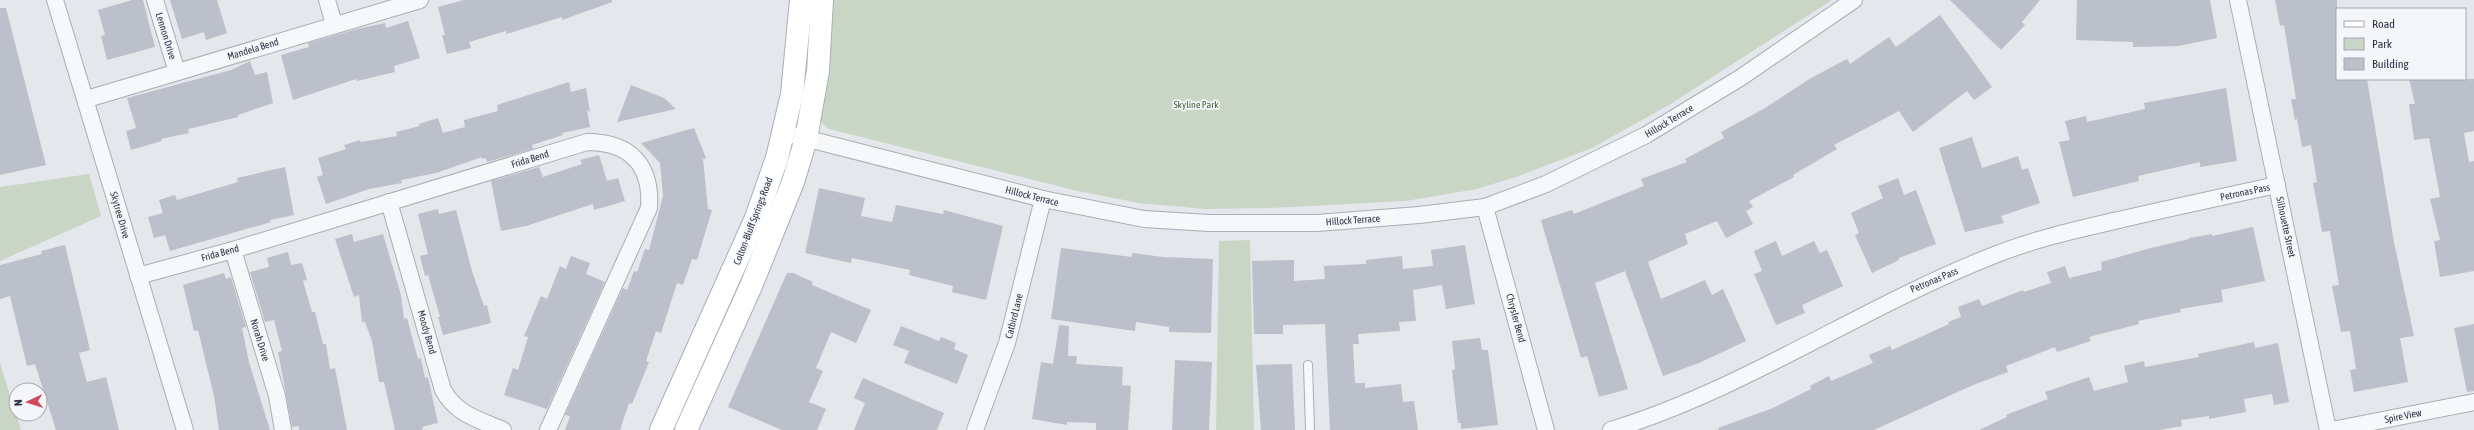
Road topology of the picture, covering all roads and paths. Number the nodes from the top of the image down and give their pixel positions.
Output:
1 (55, 0) edge
2 (155, 0) edge
3 (327, 0) edge
4 (420, 0) edge
5 (801, 0) edge
6 (822, 0) edge
7 (1854, 0) edge
8 (2238, 0) edge
9 (334, 24) junction
10 (177, 72) junction
11 (86, 99) junction
12 (785, 133) junction
13 (806, 139) junction
14 (2277, 185) junction
15 (1042, 199) junction
16 (389, 202) junction
17 (1486, 207) junction
18 (233, 250) junction
19 (138, 276) junction
20 (1308, 365) dead end
21 (2474, 402) edge
22 (979, 429) edge
23 (186, 430) edge
24 (283, 430) edge
25 (503, 430) edge
26 (548, 430) edge
27 (661, 430) edge
28 (686, 430) edge
29 (1310, 430) edge
30 (1546, 430) edge
31 (1611, 430) edge
32 (2328, 430) edge
33 (2332, 430) edge

1 - 11 street, Skytree Drive
2 - 10 street, Lennon Drive
3 - 9 street
4 - 9 street, Mandela Bend
5 - 12 street, Colton-Bluff Springs Road
6 - 13 street
7 - 17 street, Hillock Terrace
8 - 14 street, Silhouette Street
9 - 10 street, Mandela Bend
10 - 11 street, Mandela Bend
11 - 19 street, Skytree Drive
12 - 13 street, Hillock Terrace
12 - 27 street, Colton-Bluff Springs Road
13 - 15 street, Hillock Terrace
13 - 28 street
14 - 31 street, Petronas Pass
14 - 32 street, Silhouette Street
15 - 17 street, Hillock Terrace
15 - 22 street, Catbird Lane
16 - 18 street, Frida Bend
16 - 25 street, Moody Bend
16 - 26 street, Frida Bend
17 - 30 street, Chrysler Bend
18 - 19 street, Frida Bend
18 - 24 street, Norah Drive
19 - 23 street, Skytree Drive
20 - 29 lane
21 - 33 street, Spire View

